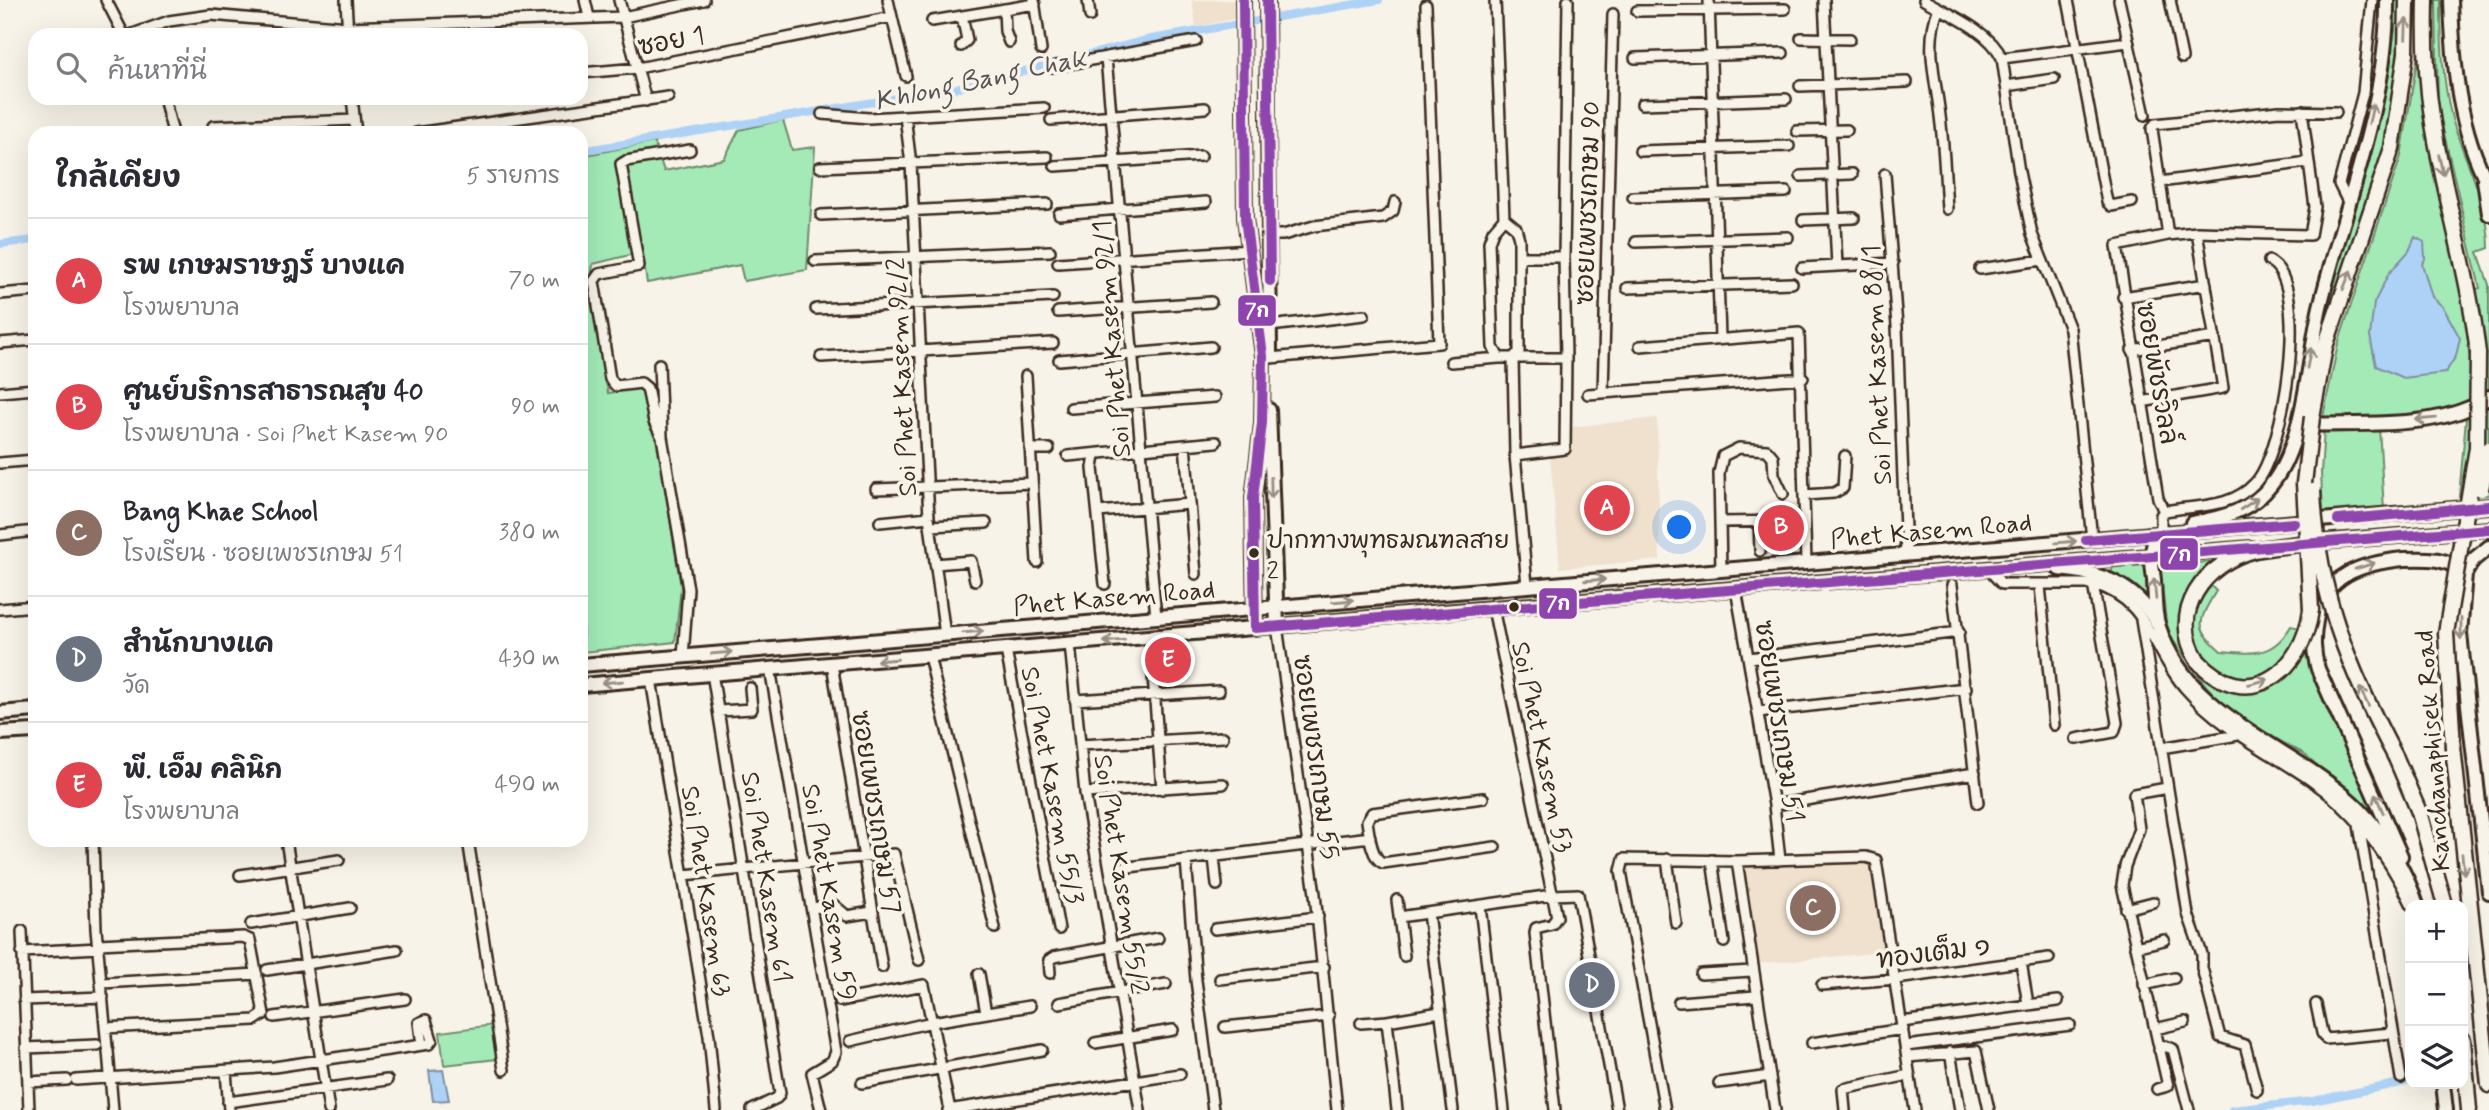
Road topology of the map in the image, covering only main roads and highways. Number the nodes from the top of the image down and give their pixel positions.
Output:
1 (1243, 0) edge
2 (1267, 0) edge
3 (2387, 0) edge
4 (2407, 0) edge
5 (2426, 0) edge
6 (2451, 0) edge
7 (2486, 181) edge
8 (2489, 214) edge
9 (1270, 238) junction
10 (1249, 245) junction
11 (2489, 397) edge
12 (2312, 417) junction
13 (2297, 425) junction
14 (2489, 449) edge
15 (2489, 506) edge
16 (2251, 527) junction
17 (2489, 529) edge
18 (2161, 533) junction
19 (2415, 535) junction
20 (2117, 537) junction
21 (2299, 544) junction
22 (2489, 547) edge
23 (2253, 548) junction
24 (2152, 555) junction
25 (2129, 557) junction
26 (2415, 558) junction
27 (2458, 561) junction
28 (2016, 566) junction
29 (2465, 574) junction
30 (1275, 606) junction
31 (1255, 608) junction
32 (1048, 626) junction
33 (1277, 626) junction
34 (2159, 627) junction
35 (1255, 628) junction
36 (1052, 646) junction
37 (588, 664) edge
38 (588, 684) edge
39 (28, 711) edge
40 (0, 713) edge
41 (28, 731) edge
42 (0, 733) edge
43 (2412, 890) junction
44 (2489, 892) edge
45 (2415, 900) edge
46 (2444, 900) edge
47 (2489, 1085) edge
48 (2444, 1089) edge
49 (2467, 1089) edge
50 (2469, 1109) edge
51 (2446, 1110) edge

1 - 10 main road
2 - 9 main road
13 -> 3 main road
12 -> 4 highway, Kanchanaphisek Road
5 -> 27 highway, Kanchanaphisek Road, bridge
6 - 7 main road
7 - 8 main road
9 - 10 main road
9 -> 30 main road
10 - 31 main road
11 -> 13 main road
21 -> 12 highway, bridge
46 -> 12 highway, Kanchanaphisek Road, bridge
18 -> 13 main road
14 - 27 highway, bridge
15 - 16 main road, Phet Kasem Road
16 - 18 main road, Phet Kasem Road
16 - 23 main road
17 - 19 main road, Phet Kasem Road
18 - 20 main road, Phet Kasem Road
18 - 24 main road
19 - 21 main road, Phet Kasem Road
19 - 26 main road
20 - 25 main road
30 -> 20 main road, Phet Kasem Road
21 - 23 main road, Phet Kasem Road
22 - 29 main road
23 - 24 main road, Phet Kasem Road
24 - 25 main road, Phet Kasem Road
34 -> 24 main road
25 - 28 main road, Phet Kasem Road
26 - 29 main road
43 -> 26 main road
27 -> 47 highway, Kanchanaphisek Road, bridge
28 - 33 main road, Phet Kasem Road
28 - 34 main road
29 -> 44 main road
30 - 31 main road, Phet Kasem Road
30 - 33 main road
31 - 32 main road, Phet Kasem Road
31 - 35 main road
32 - 36 main road
37 -> 32 main road, Phet Kasem Road
33 - 35 main road, Phet Kasem Road
34 - 43 main road
35 -> 36 main road, Phet Kasem Road
36 -> 38 main road, Phet Kasem Road
39 - 40 main road
41 - 42 main road
43 - 45 main road
48 - 51 main road
49 - 50 highway

